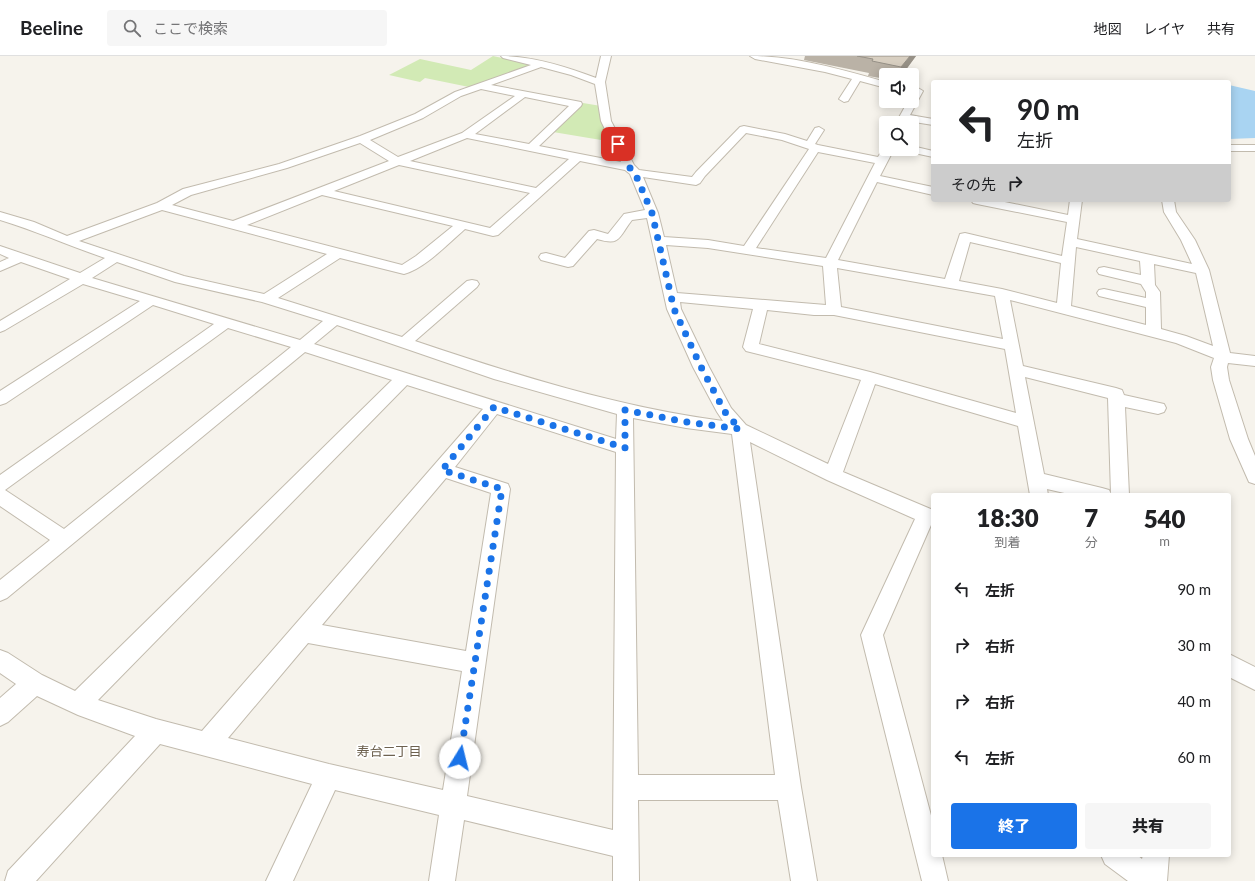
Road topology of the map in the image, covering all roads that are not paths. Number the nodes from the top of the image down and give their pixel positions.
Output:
1 (506, 56) edge
2 (606, 56) edge
3 (755, 56) edge
4 (539, 65) junction
5 (858, 77) junction
6 (600, 82) junction
7 (879, 83) edge
8 (478, 86) junction
9 (522, 95) junction
10 (844, 99) dead end
11 (919, 121) edge
12 (931, 122) edge
13 (819, 130) dead end
14 (466, 134) junction
15 (361, 139) junction
16 (532, 147) junction
17 (812, 147) junction
18 (1231, 148) edge
19 (1255, 148) edge
20 (919, 151) edge
21 (931, 154) edge
22 (884, 156) edge
23 (578, 157) junction
24 (396, 161) junction
25 (882, 161) junction
26 (632, 170) junction
27 (873, 178) junction
28 (320, 191) junction
29 (931, 191) edge
30 (540, 192) junction
31 (987, 202) edge
32 (1076, 202) edge
33 (1168, 202) edge
34 (161, 206) junction
35 (652, 213) junction
36 (0, 216) edge
37 (1074, 220) junction
38 (235, 225) junction
39 (462, 225) junction
40 (658, 240) junction
41 (67, 241) junction
42 (1071, 242) junction
43 (0, 250) edge
44 (748, 250) junction
45 (337, 254) junction
46 (20, 257) junction
47 (117, 257) junction
48 (546, 257) dead end
49 (1147, 258) junction
50 (1068, 261) junction
51 (830, 262) junction
52 (0, 267) edge
53 (1202, 270) junction
54 (1104, 271) dead end
55 (82, 279) junction
56 (1148, 281) junction
57 (951, 283) junction
58 (472, 284) dead end
59 (1002, 293) junction
60 (1104, 293) dead end
61 (672, 297) junction
62 (266, 298) junction
63 (151, 300) junction
64 (1153, 304) junction
65 (761, 305) junction
66 (1064, 309) junction
67 (834, 310) junction
68 (334, 320) junction
69 (225, 323) junction
70 (0, 327) edge
71 (1154, 332) junction
72 (404, 343) junction
73 (301, 345) junction
74 (1010, 345) junction
75 (1223, 356) junction
76 (1255, 360) edge
77 (1017, 370) junction
78 (870, 377) junction
79 (404, 378) junction
80 (0, 399) edge
81 (1116, 399) junction
82 (494, 407) junction
83 (1158, 408) dead end
84 (625, 410) junction
85 (1026, 422) junction
86 (740, 429) junction
87 (625, 448) junction
88 (442, 470) junction
89 (834, 475) junction
90 (1255, 477) edge
91 (0, 485) edge
92 (1038, 487) edge
93 (1086, 493) edge
94 (1120, 493) edge
95 (0, 496) edge
96 (930, 516) edge
97 (64, 539) junction
98 (0, 592) edge
99 (303, 632) junction
100 (0, 660) edge
101 (475, 663) junction
102 (1231, 666) edge
103 (1255, 679) edge
104 (34, 683) junction
105 (78, 704) junction
106 (0, 714) edge
107 (156, 730) junction
108 (207, 744) junction
109 (329, 776) junction
110 (789, 787) junction
111 (626, 788) junction
112 (453, 805) junction
113 (626, 846) junction
114 (1156, 857) edge
115 (1121, 866) edge
116 (18, 881) edge
117 (279, 881) edge
118 (442, 881) edge
119 (626, 881) edge
120 (804, 881) edge
121 (935, 881) edge
122 (1152, 881) edge

1 - 4 street
2 - 6 street
3 - 5 street
4 - 6 street
4 - 8 street
5 - 7 street
5 - 10 street
6 - 26 street
8 - 9 street
8 - 15 street
9 - 14 street
9 - 16 street
11 - 12 street
13 - 17 street
14 - 16 street
14 - 24 street
15 - 24 street
15 - 34 street
16 - 23 street
17 - 25 street
17 - 26 street
17 - 44 street
18 - 19 street
20 - 21 street
22 - 25 street
23 - 26 street
23 - 30 street
24 - 28 street
24 - 30 street
25 - 27 street
26 - 35 street
27 - 29 street
27 - 51 street
28 - 38 street
28 - 39 street
30 - 39 street
31 - 37 street
32 - 37 street
33 - 53 street
34 - 38 street
34 - 41 street
35 - 40 street
35 - 48 street
36 - 41 street
37 - 42 street
38 - 45 street
39 - 45 street
40 - 44 street
40 - 61 street
41 - 47 street
42 - 49 street
42 - 50 street
43 - 46 street
44 - 51 street
45 - 62 street
46 - 52 street
46 - 55 street
47 - 55 street
47 - 62 street
49 - 53 street
49 - 56 street
50 - 57 street
50 - 66 street
51 - 57 street
51 - 67 street
53 - 75 street
54 - 56 street
55 - 63 street
55 - 70 street
56 - 64 street
57 - 59 street
58 - 72 street
59 - 66 street
59 - 74 street
60 - 64 street
61 - 65 street
61 - 86 street
62 - 68 street
63 - 69 street
63 - 80 street
64 - 71 street
65 - 67 street
65 - 78 street
66 - 71 street
67 - 74 street
68 - 72 street
68 - 73 street
69 - 73 street
69 - 91 street
71 - 75 street
72 - 84 street
73 - 79 street
73 - 97 street
74 - 77 street
75 - 76 street
75 - 90 street
77 - 81 street
77 - 85 street
78 - 85 street
78 - 89 street
79 - 82 street
79 - 105 street
81 - 83 street
81 - 94 street
82 - 87 street
82 - 88 street
84 - 86 street
84 - 87 street
85 - 92 street
86 - 89 street
86 - 110 street
87 - 111 street
88 - 99 street
88 - 101 street
89 - 96 street
92 - 93 street
95 - 97 street
96 - 121 street
97 - 98 street
99 - 101 street
99 - 108 street
100 - 104 street
101 - 112 street
102 - 103 street
104 - 105 street
104 - 106 street
105 - 107 street
107 - 108 street
107 - 116 street
108 - 109 street
109 - 112 street
109 - 117 street
110 - 111 street
110 - 120 street
111 - 113 street
112 - 113 street
112 - 118 street
113 - 119 street
114 - 122 street
115 - 122 street

